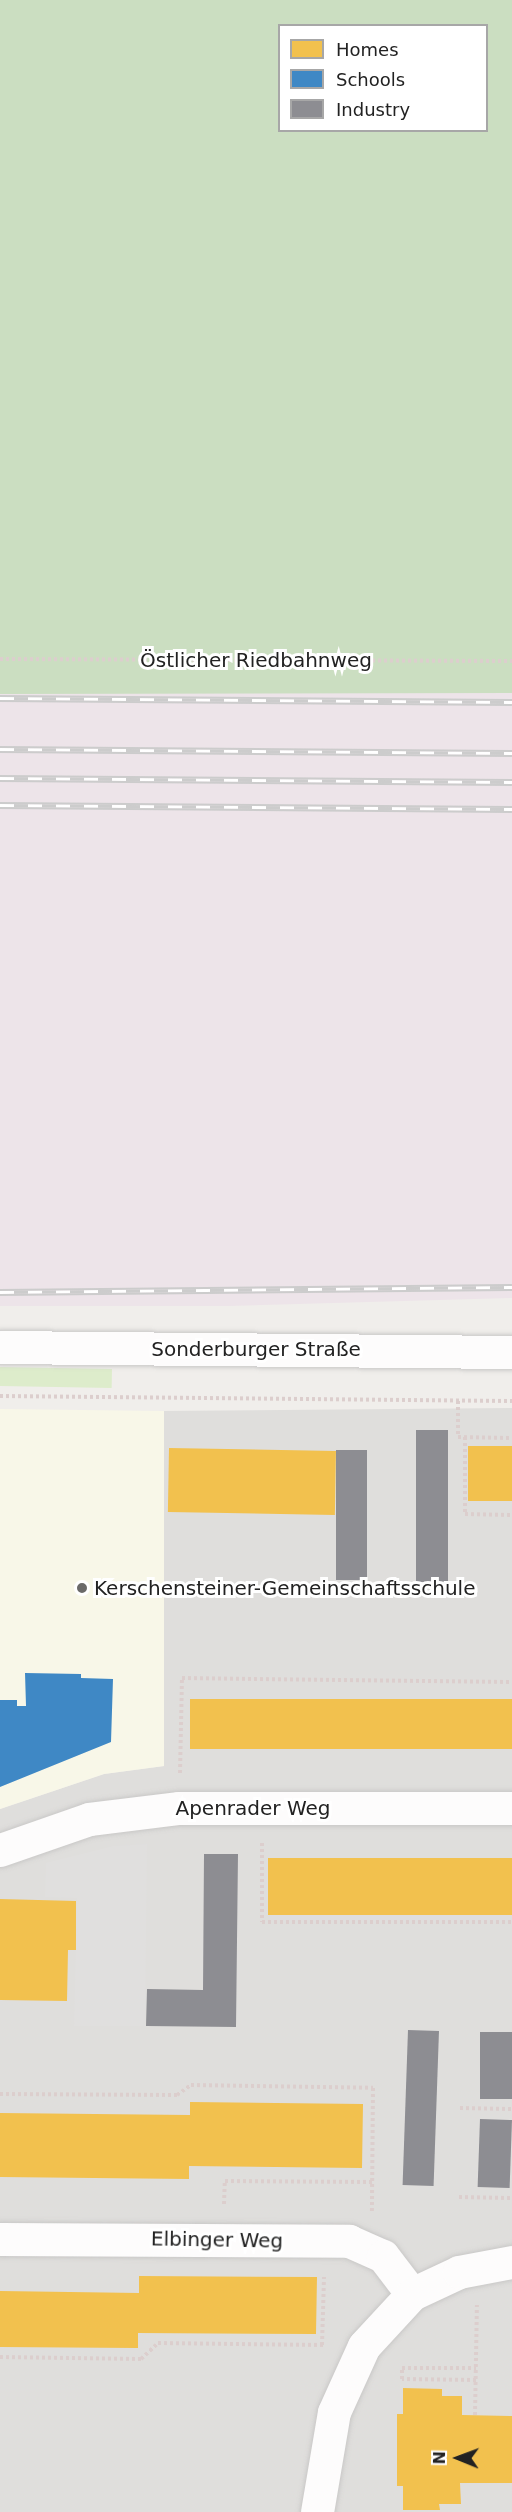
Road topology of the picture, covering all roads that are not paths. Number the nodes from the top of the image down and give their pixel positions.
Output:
1 (0, 1347) edge
2 (512, 1352) edge
3 (512, 1808) edge
4 (0, 1850) edge
5 (0, 2239) edge
6 (512, 2262) edge
7 (412, 2294) junction
8 (316, 2512) edge

1 - 2 street, Sonderburger Straße
3 - 4 street, Apenrader Weg
5 - 7 street, Elbinger Weg
6 - 7 street
7 - 8 street

